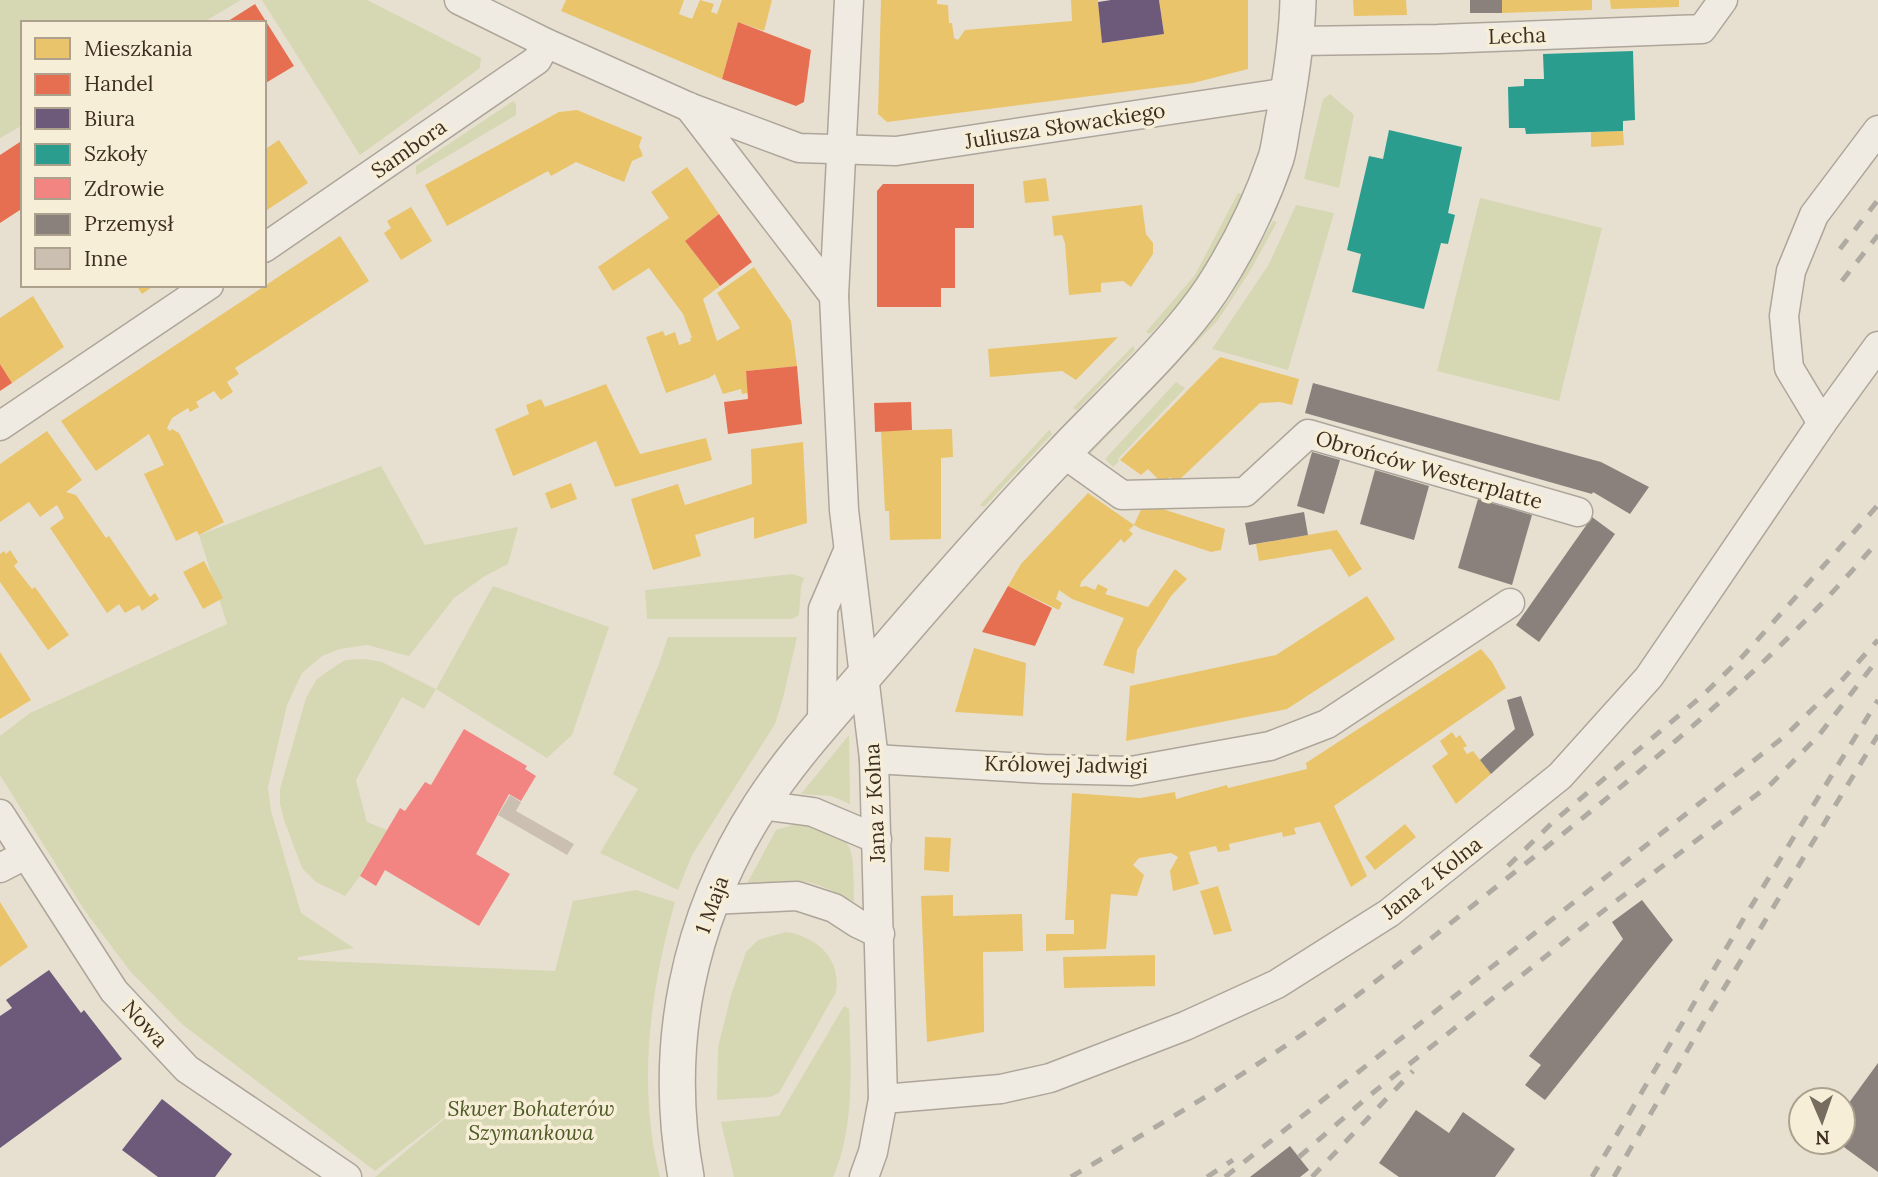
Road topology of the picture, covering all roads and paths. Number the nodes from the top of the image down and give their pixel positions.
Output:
1 (460, 0) edge
2 (849, 0) edge
3 (1298, 0) edge
4 (1723, 0) edge
5 (1297, 41) junction
6 (546, 43) junction
7 (1289, 92) junction
8 (689, 107) junction
9 (1878, 130) edge
10 (841, 151) junction
11 (266, 247) edge
12 (206, 287) edge
13 (834, 296) junction
14 (1878, 346) edge
15 (1822, 423) junction
16 (0, 426) edge
17 (1063, 453) junction
18 (1578, 512) dead end
19 (849, 548) junction
20 (1510, 603) dead end
21 (864, 676) junction
22 (821, 724) junction
23 (874, 759) junction
24 (761, 804) junction
25 (0, 814) edge
26 (877, 839) junction
27 (25, 855) junction
28 (0, 868) edge
29 (711, 900) junction
30 (880, 934) junction
31 (883, 1099) junction
32 (347, 1177) edge
33 (686, 1177) edge
34 (864, 1177) edge

1 - 6 street, Juliusza Słowackiego
2 - 10 street, Jana z Kolna
3 - 5 street
4 - 5 street, Lecha
5 - 7 street
6 - 8 street, Juliusza Słowackiego
6 - 11 street, Sambora
7 - 10 street, Juliusza Słowackiego
7 - 17 street
8 - 10 street, Juliusza Słowackiego
8 - 13 street
9 - 15 street
10 - 13 street, Jana z Kolna
12 - 16 street
13 - 19 street, Jana z Kolna
14 - 15 street, Jana z Kolna
15 - 31 street, Jana z Kolna
17 - 18 street, Obrońców Westerplatte
17 - 21 street
19 - 21 street, Jana z Kolna
19 - 22 street
20 - 23 street, Królowej Jadwigi
21 - 22 street, 1 Maja
21 - 23 street, Jana z Kolna
22 - 24 street, 1 Maja
23 - 26 street, Jana z Kolna
24 - 26 street
24 - 29 street, 1 Maja
25 - 27 street, Nowa
26 - 30 street, Jana z Kolna
27 - 28 street
27 - 32 street, Nowa
29 - 30 street
29 - 33 street, 1 Maja
30 - 31 street, Jana z Kolna
31 - 34 street, Jana z Kolna

